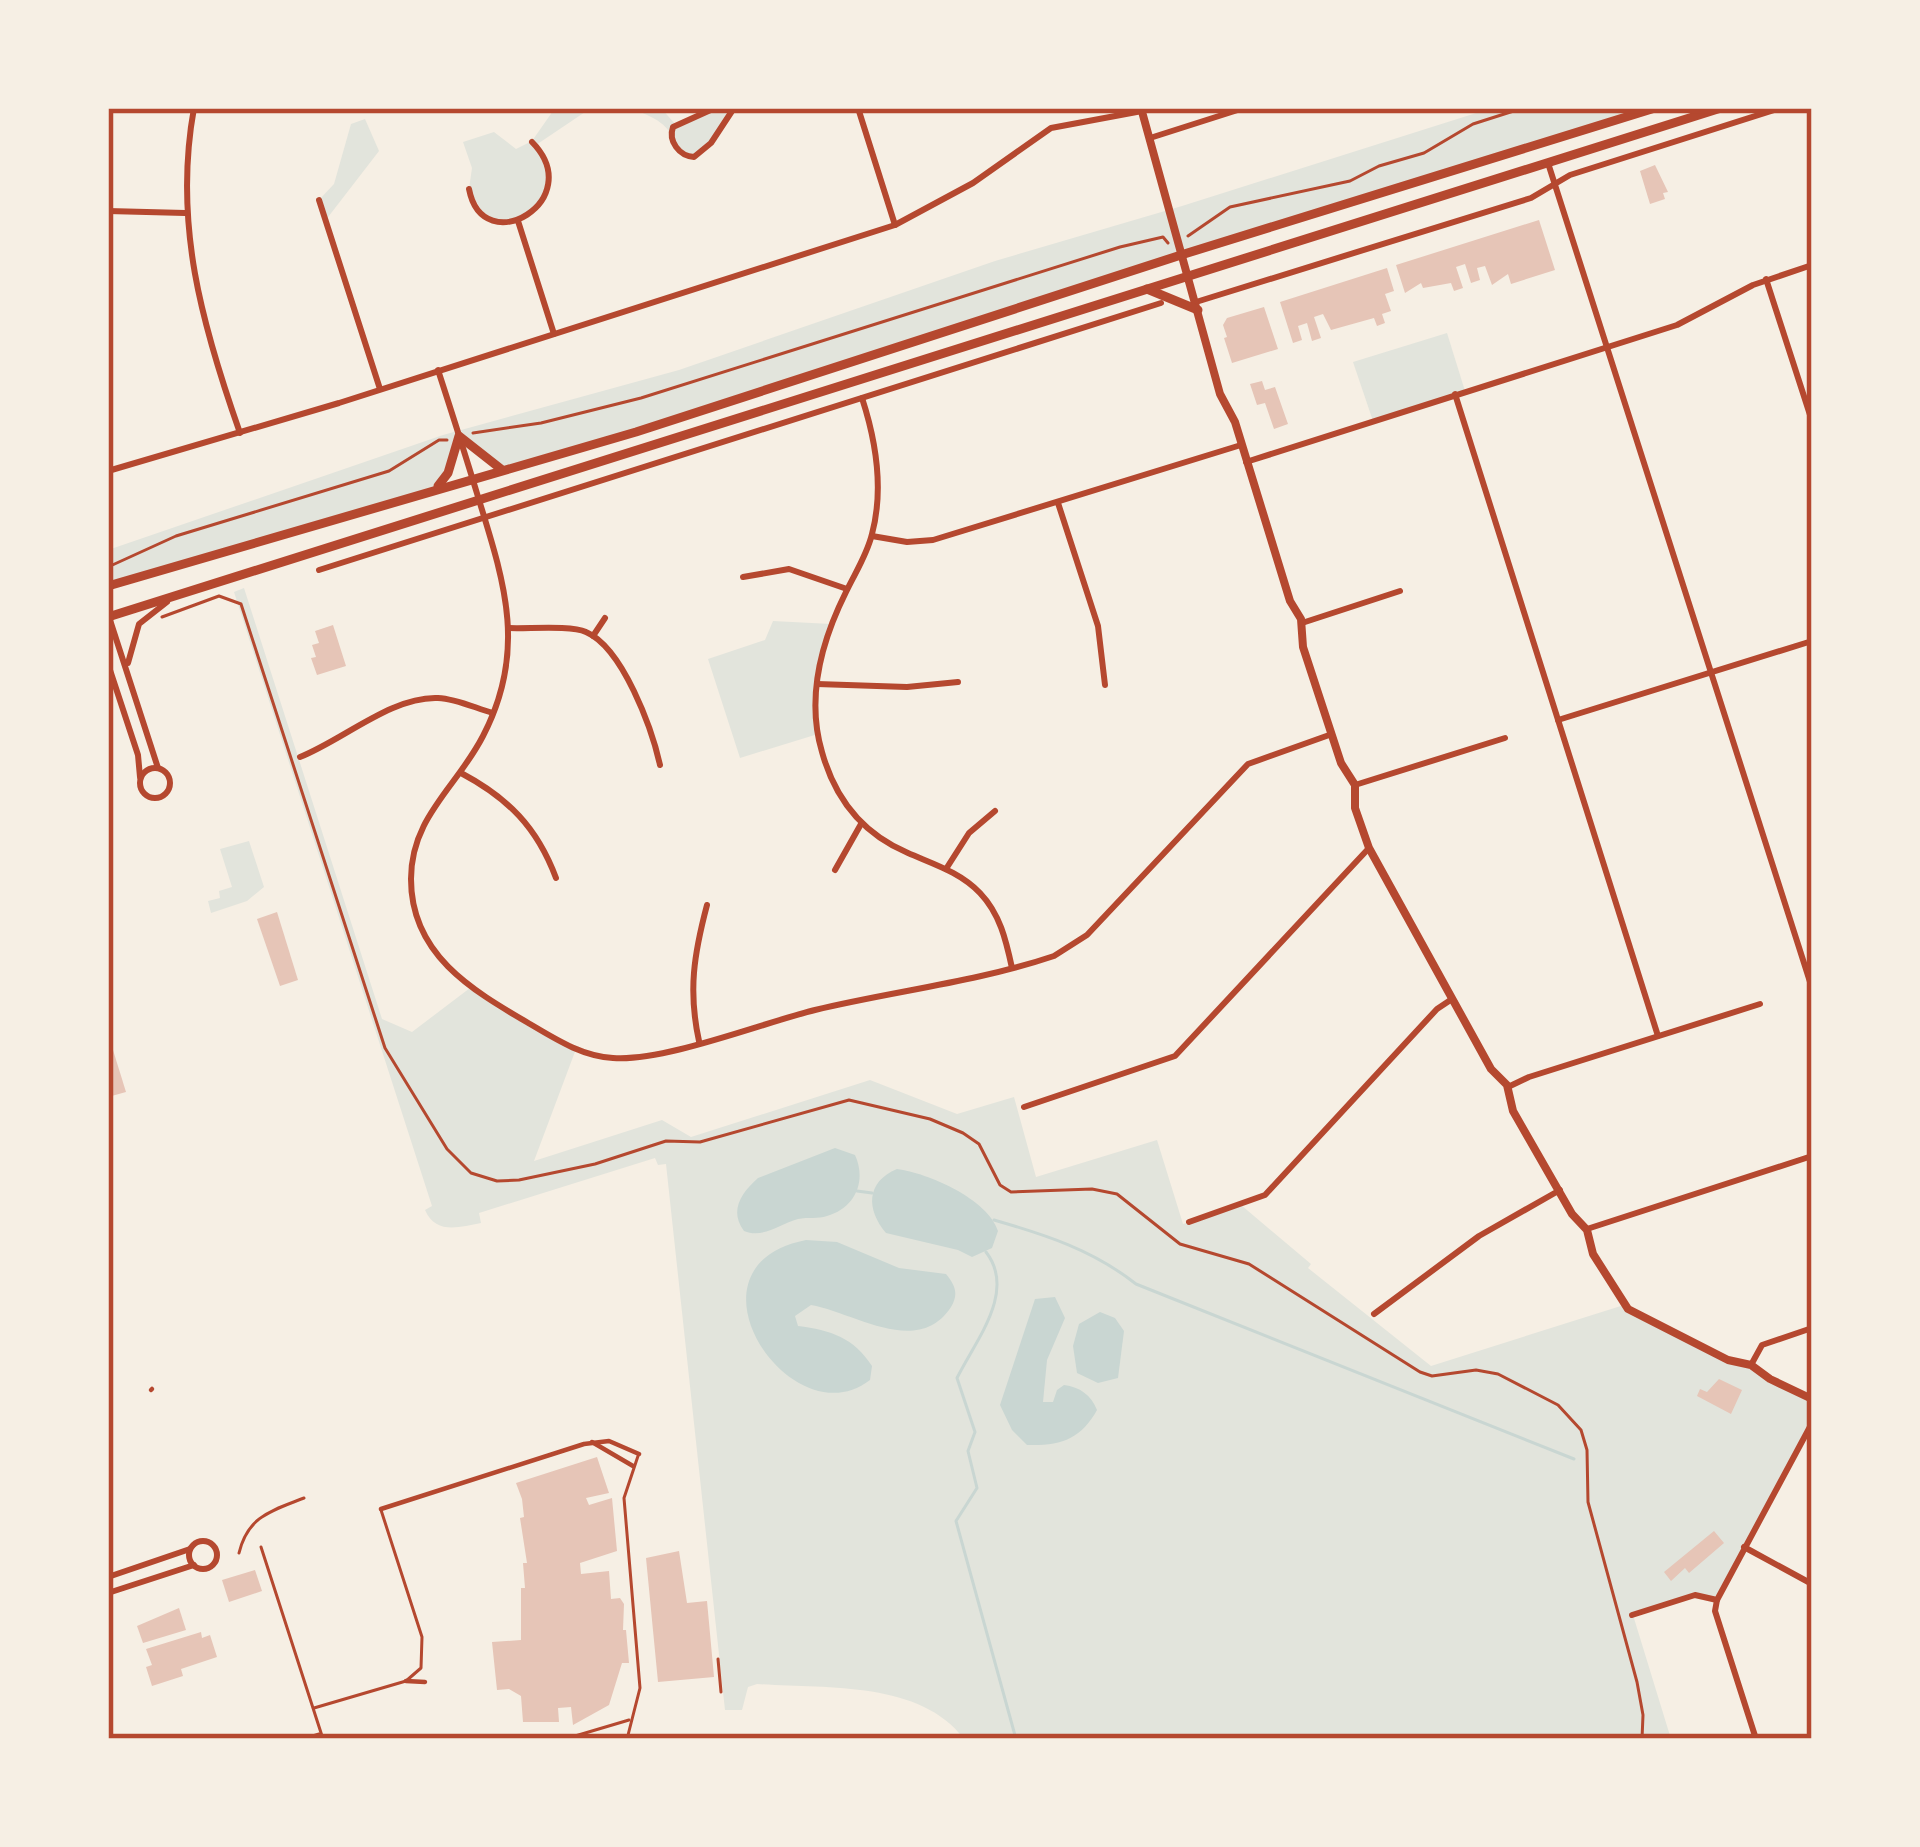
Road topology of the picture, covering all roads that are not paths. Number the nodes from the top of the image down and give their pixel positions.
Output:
1 (194, 108) edge
2 (715, 108) edge
3 (734, 108) edge
4 (858, 108) edge
5 (1244, 108) edge
6 (1655, 108) edge
7 (1721, 108) edge
8 (1780, 108) edge
9 (1141, 109) edge
10 (1147, 139) junction
11 (532, 142) dead end
12 (1548, 163) junction
13 (1554, 184) junction
14 (469, 189) dead end
15 (319, 200) dead end
16 (108, 211) edge
17 (185, 213) junction
18 (518, 221) junction
19 (895, 225) junction
20 (1181, 255) junction
21 (1812, 265) edge
22 (1187, 276) junction
23 (1766, 280) junction
24 (1147, 289) junction
25 (1131, 294) junction
26 (1161, 303) dead end
27 (1197, 306) junction
28 (1136, 311) junction
29 (554, 334) junction
30 (1608, 347) junction
31 (438, 370) junction
32 (380, 389) junction
33 (1455, 394) junction
34 (862, 398) junction
35 (1812, 422) edge
36 (241, 433) junction
37 (459, 436) junction
38 (1241, 445) junction
39 (1246, 462) junction
40 (502, 469) junction
41 (108, 471) edge
42 (472, 478) junction
43 (434, 490) junction
44 (479, 500) junction
45 (1058, 502) junction
46 (484, 518) junction
47 (872, 536) junction
48 (319, 570) dead end
49 (743, 577) dead end
50 (108, 586) edge
51 (848, 589) junction
52 (1400, 591) dead end
53 (175, 596) junction
54 (108, 616) edge
55 (604, 618) dead end
56 (1302, 623) junction
57 (509, 628) junction
58 (592, 636) junction
59 (1812, 640) edge
60 (108, 664) edge
61 (127, 668) junction
62 (1712, 672) junction
63 (958, 682) dead end
64 (817, 684) junction
65 (1105, 685) dead end
66 (493, 713) junction
67 (1558, 720) junction
68 (1332, 734) junction
69 (1505, 738) dead end
70 (300, 757) dead end
71 (660, 765) dead end
72 (158, 768) junction
73 (460, 772) junction
74 (140, 777) junction
75 (1354, 785) junction
76 (995, 812) dead end
77 (861, 824) junction
78 (1369, 848) junction
79 (946, 869) junction
80 (835, 871) dead end
81 (556, 878) dead end
82 (707, 905) dead end
83 (1012, 968) junction
84 (1812, 988) edge
85 (1452, 999) junction
86 (1760, 1004) dead end
87 (1658, 1036) junction
88 (699, 1041) junction
89 (1508, 1087) junction
90 (1024, 1107) dead end
91 (1812, 1156) edge
92 (1560, 1190) junction
93 (1189, 1222) dead end
94 (1587, 1229) junction
95 (1374, 1314) dead end
96 (1812, 1328) edge
97 (1751, 1365) junction
98 (1812, 1400) edge
99 (1812, 1423) edge
100 (592, 1442) junction
101 (639, 1454) joint
102 (633, 1466) junction
103 (304, 1498) dead end
104 (381, 1509) joint
105 (261, 1547) dead end
106 (1744, 1547) junction
107 (190, 1549) junction
108 (239, 1553) dead end
109 (194, 1565) junction
110 (108, 1577) edge
111 (1812, 1584) edge
112 (108, 1595) edge
113 (1717, 1600) junction
114 (1633, 1615) dead end
115 (718, 1659) dead end
116 (406, 1682) junction
117 (424, 1682) dead end
118 (721, 1692) dead end
119 (314, 1708) junction
120 (631, 1720) junction
121 (322, 1736) edge
122 (303, 1739) edge
123 (565, 1739) edge
124 (627, 1739) edge
125 (1756, 1739) edge

1 - 17 street
2 - 3 street
4 - 19 street
5 - 10 street
6 - 20 main road
7 - 12 main road
8 - 13 street
9 - 10 street
9 - 19 street
10 - 20 street
11 - 18 street
12 - 13 street
12 - 22 main road
13 - 27 street
13 - 30 street
14 - 18 street
15 - 32 street
16 - 17 street
17 - 36 street
18 - 29 street
19 - 29 street
20 - 22 street
20 - 40 main road
21 - 23 street
22 - 24 main road
22 - 27 street
23 - 30 street
23 - 35 street
24 - 25 main road
24 - 27 main road
25 - 28 street
25 - 44 main road
26 - 28 street
27 - 38 street
28 - 34 street
29 - 31 street
30 - 33 street
30 - 62 street
31 - 32 street
31 - 37 street
32 - 36 street
33 - 39 street
33 - 67 street
34 - 46 street
34 - 47 street
36 - 41 street
37 - 40 main road
37 - 42 street
37 - 43 main road
38 - 39 street
38 - 45 street
39 - 56 street
40 - 42 main road
42 - 43 main road
42 - 44 street
43 - 50 main road
44 - 46 street
44 - 53 main road
45 - 47 street
45 - 65 street
46 - 48 street
46 - 57 street
47 - 51 street
49 - 51 street
51 - 64 street
52 - 56 street
53 - 54 main road
53 - 61 street
54 - 61 street
55 - 58 street
56 - 68 street
57 - 58 street
57 - 66 street
58 - 71 street
59 - 62 street
60 - 74 street
61 - 72 street
62 - 67 street
62 - 84 street
63 - 64 street
64 - 77 street
66 - 70 street
66 - 73 street
67 - 87 street
68 - 75 street
68 - 83 street
69 - 75 street
72 - 74 street
72 - 74 street
73 - 81 street
73 - 88 street
75 - 78 street
76 - 79 street
77 - 79 street
77 - 80 street
78 - 85 street
78 - 90 street
79 - 83 street
82 - 88 street
83 - 88 street
85 - 89 street
85 - 93 street
86 - 87 street
87 - 89 street
89 - 92 street
91 - 94 street
92 - 94 street
92 - 95 street
94 - 97 street
96 - 97 street
97 - 98 street
99 - 106 street
100 - 101 street
100 - 102 street
100 - 104 street
101 - 102 lane
102 - 120 lane
103 - 108 lane
104 - 116 lane
105 - 119 lane
106 - 111 street
106 - 113 street
107 - 109 street
107 - 109 street
107 - 110 street
109 - 112 street
113 - 114 street
113 - 125 street
115 - 118 lane
116 - 117 street
116 - 119 lane
119 - 121 lane
120 - 123 lane
120 - 124 lane
121 - 122 lane

